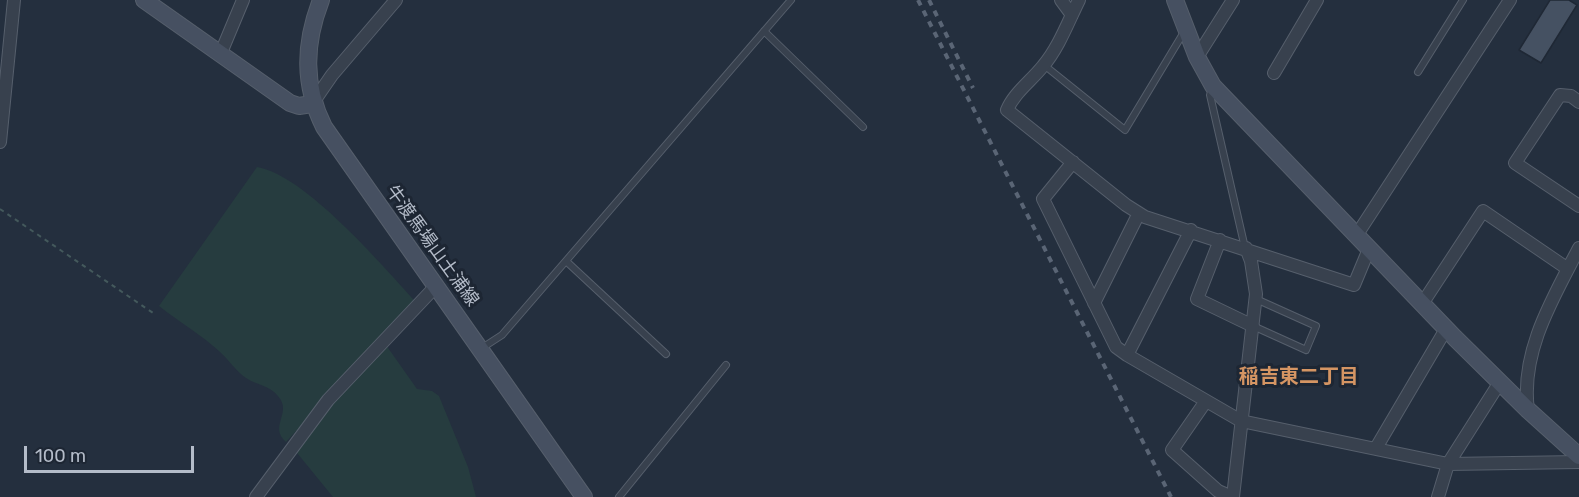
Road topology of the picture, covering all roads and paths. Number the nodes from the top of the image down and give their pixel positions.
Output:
1 (14, 0) edge
2 (144, 0) edge
3 (243, 0) edge
4 (321, 0) edge
5 (396, 0) edge
6 (791, 0) edge
7 (1061, 0) edge
8 (1079, 0) edge
9 (1233, 0) edge
10 (1317, 0) edge
11 (1463, 0) edge
12 (1510, 0) edge
13 (1179, 6) edge
14 (1072, 15) junction
15 (1185, 30) junction
16 (764, 31) junction
17 (220, 55) junction
18 (1197, 57) junction
19 (1044, 65) junction
20 (1418, 72) dead end
21 (1274, 73) dead end
22 (1213, 86) junction
23 (1579, 102) edge
24 (312, 104) junction
25 (863, 127) dead end
26 (0, 142) edge
27 (1072, 162) junction
28 (1579, 206) edge
29 (0, 209) edge
30 (1139, 213) junction
31 (1191, 230) junction
32 (1356, 236) junction
33 (1220, 240) junction
34 (1246, 248) junction
35 (1579, 248) edge
36 (1369, 249) junction
37 (566, 261) junction
38 (1568, 269) junction
39 (436, 286) junction
40 (1255, 298) junction
41 (1094, 303) junction
42 (1422, 304) junction
43 (156, 315) dead end
44 (1253, 326) junction
45 (1446, 329) junction
46 (481, 348) junction
47 (666, 354) dead end
48 (1127, 355) junction
49 (726, 365) dead end
50 (1500, 382) junction
51 (1206, 401) junction
52 (1528, 410) junction
53 (1241, 421) junction
54 (1377, 448) junction
55 (1578, 454) edge
56 (1448, 464) junction
57 (1441, 496) edge
58 (256, 497) edge
59 (584, 497) edge
60 (620, 497) edge
61 (1233, 497) edge

1 - 26 street
2 - 17 street
3 - 17 street
4 - 24 street, 牛渡馬場山土浦線
5 - 24 street
6 - 16 lane
7 - 14 street
8 - 14 street
9 - 18 street
10 - 21 street
11 - 20 lane
12 - 32 street
13 - 15 street
14 - 19 street
15 - 18 street
15 - 19 lane
16 - 25 lane
16 - 37 lane
17 - 24 street
18 - 22 street
19 - 27 street
22 - 32 street
22 - 34 lane
23 - 28 street
24 - 39 street, 牛渡馬場山土浦線
27 - 30 street
27 - 41 street
29 - 43 path
30 - 31 street
30 - 41 street
31 - 33 street
31 - 48 street
32 - 36 street
33 - 34 street
33 - 44 street
34 - 36 street
34 - 40 street
35 - 38 street
36 - 42 street
37 - 46 lane
37 - 47 lane
38 - 42 street
38 - 52 street
39 - 46 street, 牛渡馬場山土浦線
39 - 58 street
40 - 44 street
40 - 44 lane
41 - 48 street
42 - 45 street
44 - 53 street
45 - 50 street
45 - 54 street
46 - 59 street, 牛渡馬場山土浦線
48 - 51 street
49 - 60 lane
50 - 52 street
50 - 56 street
51 - 53 street
51 - 61 street
52 - 55 street
53 - 54 street
53 - 61 street
54 - 56 street
55 - 56 street
56 - 57 street

